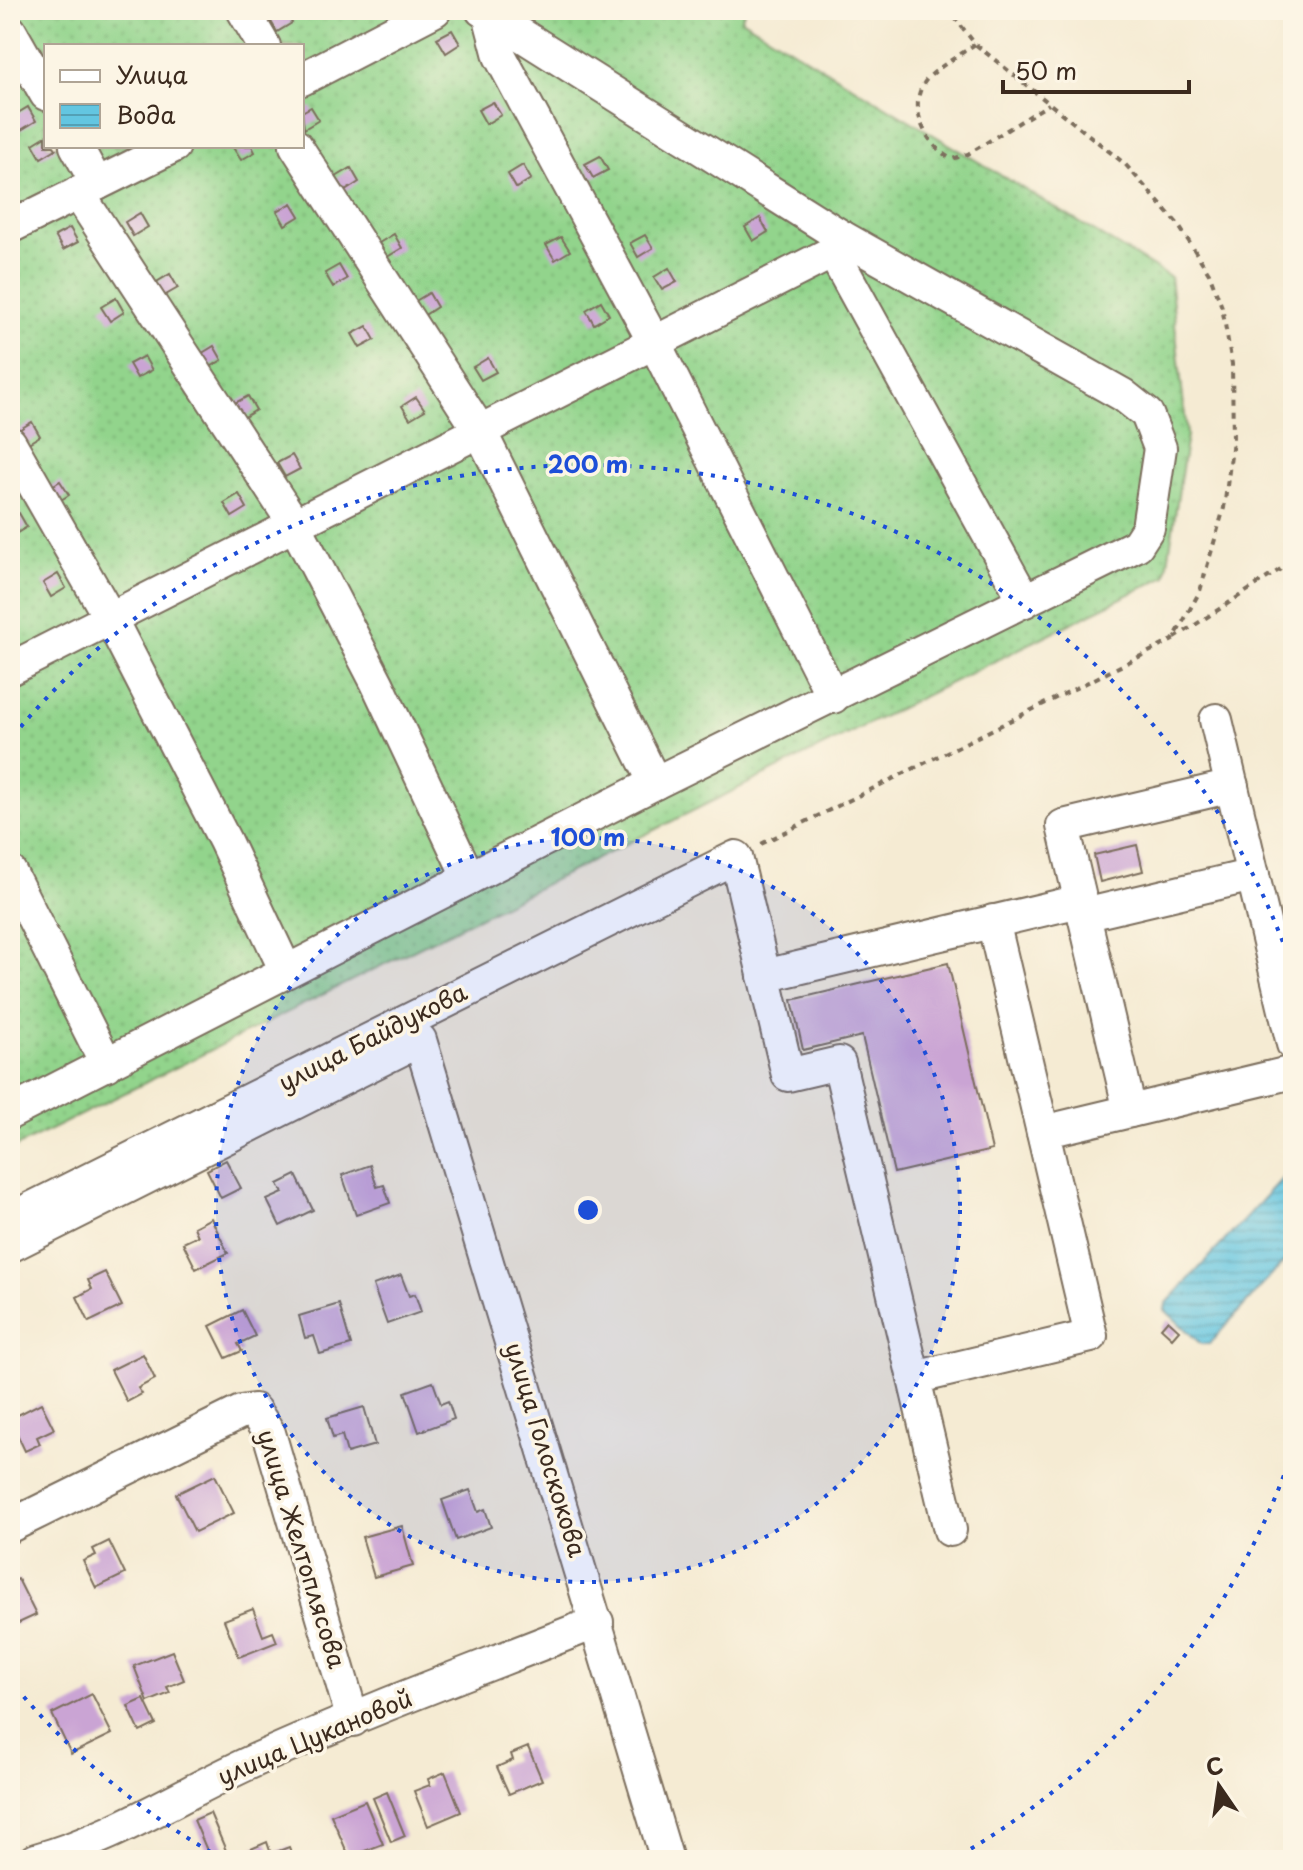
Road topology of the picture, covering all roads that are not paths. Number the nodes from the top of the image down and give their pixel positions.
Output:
1 (243, 10) edge
2 (435, 10) edge
3 (486, 12) edge
4 (10, 31) edge
5 (263, 44) edge
6 (304, 78) edge
7 (44, 90) edge
8 (77, 148) edge
9 (170, 148) edge
10 (297, 148) edge
11 (88, 189) junction
12 (10, 227) edge
13 (838, 244) junction
14 (654, 342) junction
15 (480, 431) junction
16 (10, 443) edge
17 (295, 525) junction
18 (1025, 601) junction
19 (110, 618) junction
20 (10, 669) edge
21 (833, 697) junction
22 (1216, 720) dead end
23 (655, 783) junction
24 (1232, 786) junction
25 (10, 872) edge
26 (1253, 875) junction
27 (469, 878) junction
28 (1082, 908) junction
29 (993, 921) junction
30 (286, 971) junction
31 (764, 976) junction
32 (420, 1040) joint
33 (1293, 1044) edge
34 (107, 1065) junction
35 (1293, 1072) edge
36 (1130, 1111) junction
37 (10, 1113) edge
38 (1043, 1132) junction
39 (10, 1219) edge
40 (10, 1246) edge
41 (914, 1378) junction
42 (10, 1526) edge
43 (950, 1530) dead end
44 (597, 1622) junction
45 (353, 1720) junction
46 (36, 1860) edge
47 (667, 1860) edge

1 - 5 street
2 - 6 street
3 - 13 street
3 - 14 street
4 - 7 street
8 - 11 street
9 - 11 street
10 - 15 street
11 - 12 street
11 - 17 street
13 - 14 street
13 - 18 street
13 - 18 street
14 - 15 street
14 - 21 street
15 - 17 street
15 - 23 street
16 - 19 street
17 - 19 street
17 - 27 street
18 - 21 street
19 - 20 street
19 - 30 street
21 - 23 street
22 - 24 street
23 - 27 street
24 - 26 street
24 - 28 street
25 - 34 street
26 - 28 street
26 - 33 street
27 - 30 street
28 - 29 street
28 - 36 street
29 - 31 street
29 - 38 street
30 - 34 street
31 - 39 street, улица Байдукова
31 - 41 street
32 - 40 street, улица Байдукова
32 - 44 street, улица Голоскокова
34 - 37 street
35 - 36 street
36 - 38 street
38 - 41 street
41 - 43 street
42 - 45 street, улица Желтоплясова
44 - 45 street, улица Цукановой
44 - 47 street, улица Голоскокова
45 - 46 street, улица Цукановой

